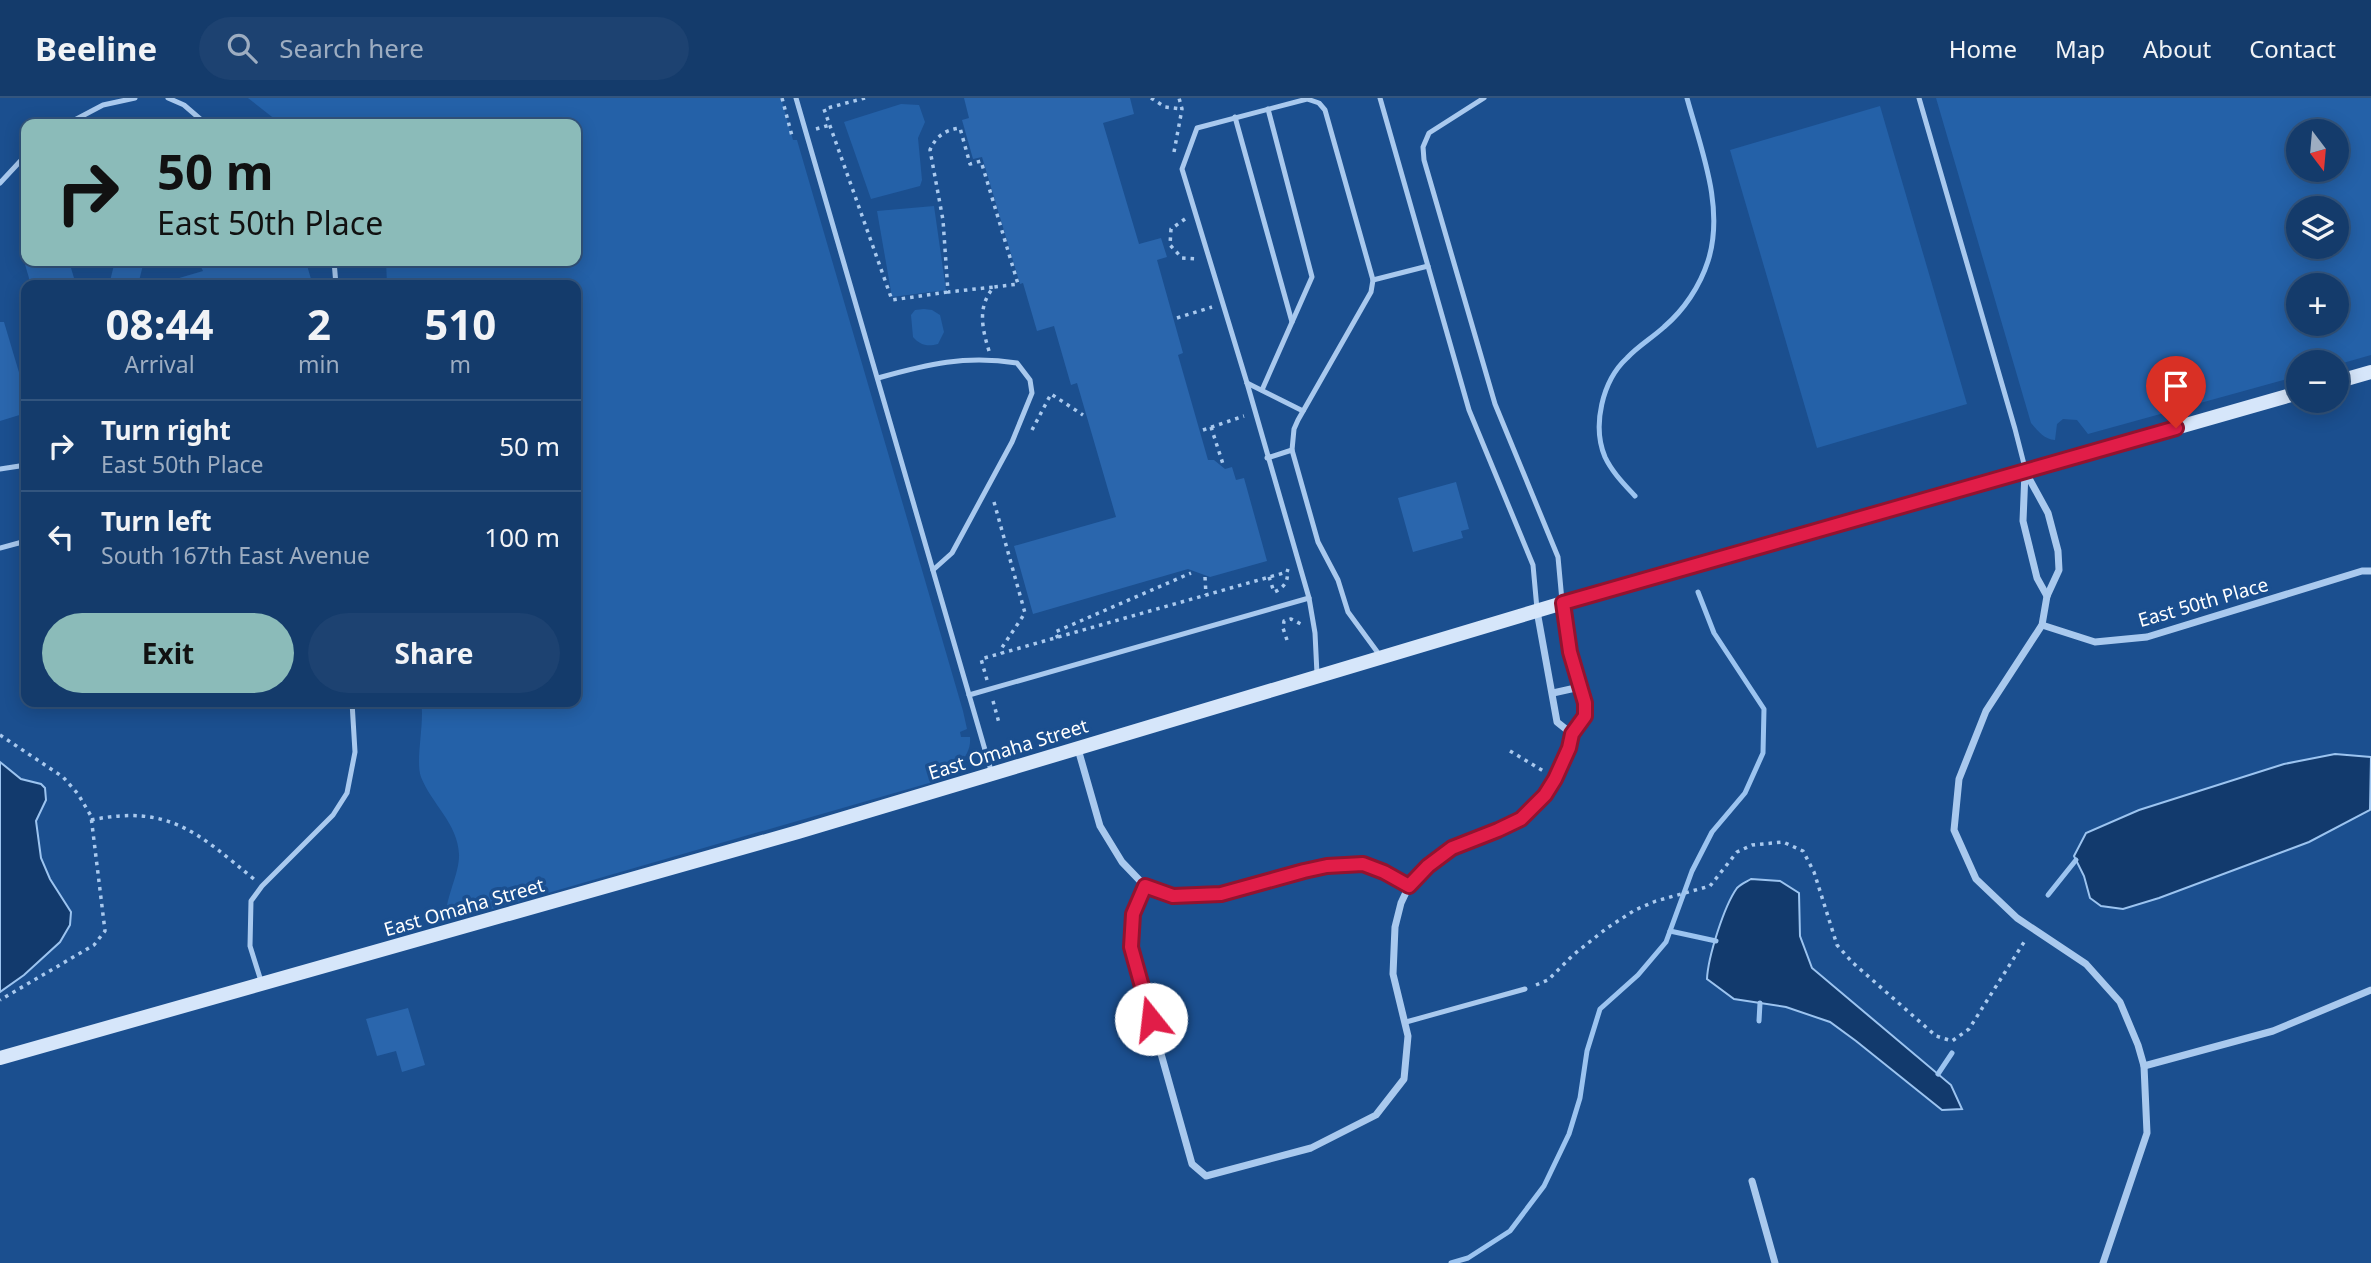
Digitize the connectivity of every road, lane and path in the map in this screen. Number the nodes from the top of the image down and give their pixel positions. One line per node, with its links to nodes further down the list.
1 (135, 98): 15 (lane)
2 (168, 98): 16 (lane)
3 (782, 98): 19 (path)
4 (805, 98): 11 (lane)
5 (865, 98): 17 (path)
6 (1151, 98): 12 (path)
7 (1179, 98): 12 (path)
8 (1380, 98): 24 (lane)
9 (1484, 98): 64 (lane)
10 (1919, 98): 50 (lane)
11 (796, 99): 34 (lane)
12 (1182, 109): 20 (path)
13 (1268, 109): 14 (lane); 26 (lane); 31 (lane)
14 (1235, 117): 31 (lane); 36 (lane)
15 (76, 119)
16 (200, 119)
17 (830, 125): 18 (path); 28 (path)
18 (816, 129)
19 (792, 136)
20 (1173, 155)
21 (21, 160): 22 (lane)
22 (0, 183)
23 (1187, 218): 25 (path)
24 (1428, 266): 26 (lane); 65 (lane)
25 (1202, 271)
26 (1373, 280): 40 (lane)
27 (993, 287): 28 (path); 28 (path); 32 (path)
28 (948, 292)
29 (1209, 295): 30 (path)
30 (1177, 318)
31 (1292, 322): 37 (lane)
32 (992, 359): 34 (lane); 54 (lane)
33 (2371, 372): 35 (main road)
34 (878, 378): 54 (lane)
35 (2349, 378)
36 (1247, 383): 37 (lane); 46 (lane)
37 (1262, 390): 40 (lane)
38 (2286, 396): 50 (main road, East Omaha Street)
39 (1240, 404): 42 (path)
40 (1303, 411): 45 (lane)
41 (1083, 415): 43 (path)
42 (1211, 427): 44 (path); 47 (path)
43 (1032, 430)
44 (1203, 430)
45 (1292, 450): 46 (lane); 71 (lane)
46 (1268, 458): 63 (lane)
47 (1223, 464)
48 (21, 466): 49 (lane)
49 (0, 468)
50 (2025, 471): 62 (street); 62 (street); 64 (main road, East Omaha Street)
51 (994, 502): 60 (path)
52 (21, 542): 53 (lane)
53 (0, 548)
54 (933, 570): 76 (lane)
55 (2371, 571): 66 (street, East 50th Place)
56 (1191, 573): 68 (path)
57 (1205, 577): 61 (path)
58 (1269, 577): 58 (path); 61 (path)
59 (1022, 579): 60 (path)
60 (1015, 580): 70 (path)
61 (1206, 595): 68 (path)
62 (2047, 596): 66 (street)
63 (1309, 598): 72 (lane); 74 (lane)
64 (1563, 603): 65 (main road, East Omaha Street); 73 (street)
65 (1537, 611): 71 (main road, East Omaha Street); 75 (street)
66 (2042, 625): 89 (street)
67 (1305, 628): 69 (path)
68 (1058, 638): 70 (path)
69 (1287, 640)
70 (1002, 653): 74 (path)
71 (1381, 657): 72 (main road, East Omaha Street)
72 (1317, 675): 81 (main road, East Omaha Street)
73 (1580, 687): 75 (street); 80 (street)
74 (990, 689): 76 (lane); 78 (path)
75 (1553, 693): 80 (street)
76 (970, 695): 83 (lane)
77 (352, 707): 86 (lane)
78 (999, 723)
79 (0, 734): 85 (path)
80 (1572, 734): 84 (street)
81 (1078, 748): 83 (main road, East Omaha Street); 87 (street)
82 (1510, 751): 84 (path)
83 (992, 775): 90 (main road, East Omaha Street)
84 (1555, 779): 88 (street)
85 (91, 820): 86 (path); 93 (path)
86 (262, 886): 90 (lane)
87 (1145, 886): 88 (street); 94 (street)
88 (1409, 886): 94 (street)
89 (2033, 928): 91 (path); 96 (street)
90 (262, 984): 95 (main road, East Omaha Street)
91 (1525, 989): 94 (lane)
92 (2371, 990): 96 (street)
93 (0, 1000)
94 (1406, 1022)
95 (0, 1058)
96 (2144, 1066): 99 (street)
97 (1752, 1181): 98 (street)
98 (1774, 1263)
99 (2103, 1263)

